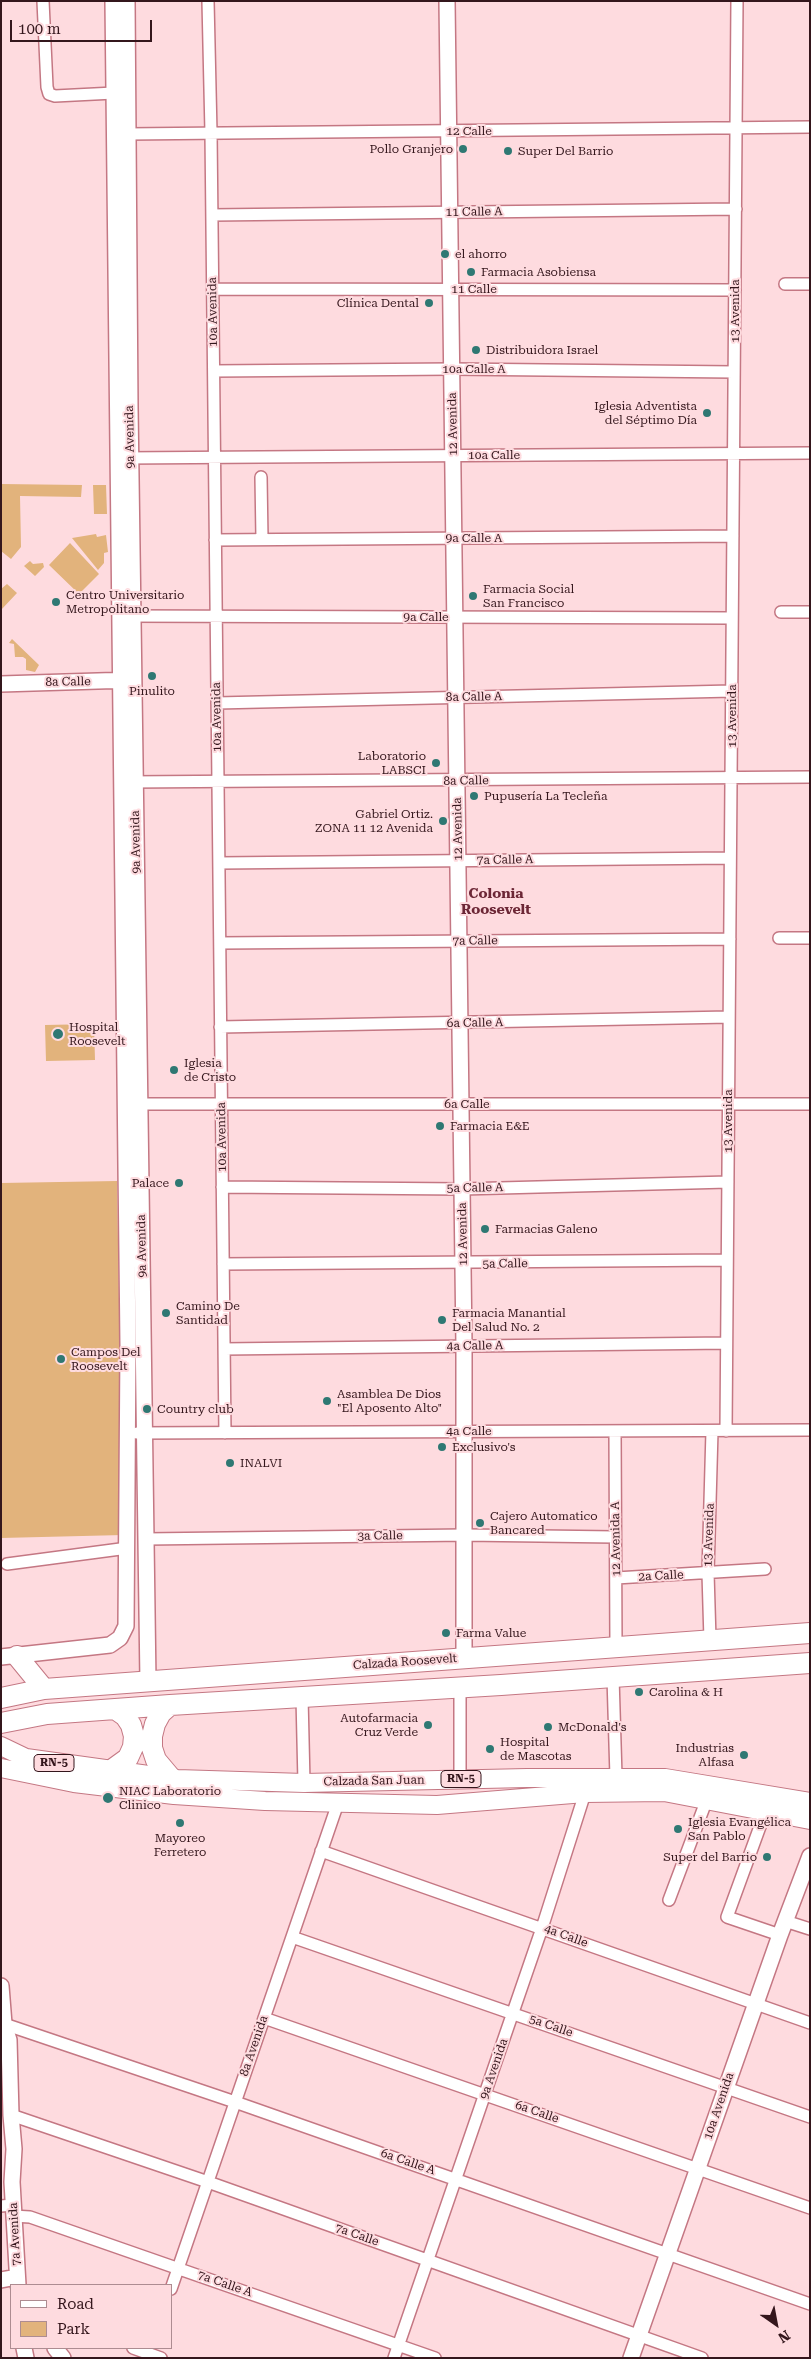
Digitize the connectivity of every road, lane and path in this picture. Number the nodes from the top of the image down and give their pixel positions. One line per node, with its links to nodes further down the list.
1 (43, 1): 7 (street)
2 (113, 1): 7 (main road, 9a Avenida)
3 (127, 1): 12 (main road, 9a Avenida)
4 (208, 1): 11 (street, 10a Avenida)
5 (447, 1): 10 (main road, 12 Avenida)
6 (737, 1): 8 (street, 13 Avenida)
7 (114, 93): 24 (main road, 9a Avenida)
8 (736, 128): 9 (street, 12 Calle); 10 (street, 12 Calle); 13 (street, 13 Avenida)
9 (810, 128)
10 (449, 131): 11 (street, 12 Calle); 14 (main road, 12 Avenida)
11 (211, 133): 12 (street, 12 Calle); 15 (street, 10a Avenida)
12 (128, 134): 24 (main road, 9a Avenida)
13 (736, 209): 14 (street, 11 Calle A); 20 (street, 13 Avenida)
14 (450, 212): 15 (street, 11 Calle A); 19 (main road, 12 Avenida)
15 (212, 215): 18 (street, 10a Avenida)
16 (785, 284): 17 (street)
17 (810, 284)
18 (213, 288): 19 (street, 11 Calle); 22 (street, 10a Avenida)
19 (451, 288): 20 (street, 11 Calle); 21 (main road, 12 Avenida)
20 (735, 290): 23 (street, 13 Avenida)
21 (452, 369): 22 (street, 10a Calle A); 23 (street, 10a Calle A); 27 (main road, 12 Avenida)
22 (214, 371): 28 (street, 10a Avenida)
23 (734, 372): 25 (street, 13 Avenida)
24 (123, 407): 29 (main road, 9a Avenida)
25 (734, 453): 26 (street, 10a Calle); 27 (street, 10a Calle); 31 (street, 13 Avenida)
26 (810, 453)
27 (453, 455): 28 (street, 10a Calle); 32 (main road, 12 Avenida)
28 (214, 457): 29 (street, 10a Calle); 34 (street, 10a Avenida)
29 (124, 458): 37 (main road, 9a Avenida)
30 (261, 476): 33 (street)
31 (733, 536): 32 (street, 9a Calle A); 40 (street, 13 Avenida)
32 (454, 538): 33 (street, 9a Calle A); 39 (main road, 12 Avenida)
33 (262, 539): 34 (street, 9a Calle A)
34 (216, 540): 38 (street, 10a Avenida)
35 (781, 612): 36 (street)
36 (810, 612)
37 (126, 616): 38 (street, 9a Calle); 41 (main road, 9a Avenida)
38 (216, 616): 39 (street, 9a Calle); 45 (street, 10a Avenida)
39 (455, 617): 40 (street, 9a Calle); 44 (main road, 12 Avenida)
40 (732, 618): 43 (street, 13 Avenida)
41 (127, 680): 42 (main road, 8a Calle); 49 (main road, 9a Avenida)
42 (1, 684)
43 (732, 691): 44 (street, 8a Calle A); 46 (street, 13 Avenida)
44 (456, 698): 45 (street, 8a Calle A); 48 (main road, 12 Avenida)
45 (217, 703): 50 (street, 10a Avenida)
46 (731, 777): 47 (street, 8a Calle); 48 (street, 8a Calle); 51 (street, 13 Avenida)
47 (810, 777)
48 (457, 781): 50 (street, 8a Calle); 52 (main road, 12 Avenida)
49 (128, 782): 50 (street, 8a Calle); 62 (main road, 9a Avenida)
50 (218, 782): 53 (street, 10a Avenida)
51 (730, 858): 52 (street, 7a Calle A); 56 (street, 13 Avenida)
52 (458, 861): 53 (street, 7a Calle A); 57 (main road, 12 Avenida)
53 (219, 864): 58 (street, 10a Avenida)
54 (779, 938): 55 (street)
55 (810, 938)
56 (730, 939): 57 (street, 7a Calle); 59 (street, 13 Avenida)
57 (459, 941): 58 (street, 7a Calle); 60 (main road, 12 Avenida)
58 (220, 943): 61 (street, 10a Avenida)
59 (729, 1017): 60 (street, 6a Calle A); 64 (street, 13 Avenida)
60 (460, 1023): 61 (street, 6a Calle A); 63 (main road, 12 Avenida)
61 (220, 1027): 66 (street, 10a Avenida)
62 (132, 1104): 66 (street, 6a Calle); 81 (main road, 9a Avenida); 82 (main road, 9a Avenida)
63 (461, 1104): 64 (street, 6a Calle); 66 (street, 6a Calle); 69 (main road, 12 Avenida)
64 (728, 1104): 65 (street, 6a Calle); 67 (street, 13 Avenida)
65 (810, 1104)
66 (221, 1105): 68 (street, 10a Avenida)
67 (728, 1182): 69 (street, 5a Calle A); 70 (street, 13 Avenida)
68 (222, 1187): 69 (street, 5a Calle A); 71 (street, 10a Avenida)
69 (462, 1189): 72 (main road, 12 Avenida)
70 (727, 1260): 72 (street, 5a Calle); 73 (street, 13 Avenida)
71 (223, 1264): 72 (street, 5a Calle); 75 (street, 10a Avenida)
72 (463, 1264): 74 (main road, 12 Avenida)
73 (726, 1343): 74 (street, 4a Calle A); 76 (street, 13 Avenida)
74 (464, 1346): 75 (street, 4a Calle A); 78 (main road, 12 Avenida)
75 (224, 1349): 83 (street, 10a Avenida)
76 (726, 1430): 77 (street, 4a Calle); 79 (street, 4a Calle)
77 (810, 1430)
78 (464, 1431): 80 (street, 4a Calle); 83 (street, 4a Calle); 84 (main road, 12 Avenida)
79 (712, 1431): 80 (street, 4a Calle); 90 (street, 13 Avenida)
80 (615, 1432): 85 (street, 12 Avenida A)
81 (128, 1433): 82 (street, 4a Calle); 87 (main road, 9a Avenida)
82 (144, 1433): 83 (street, 4a Calle); 86 (main road, 9a Avenida)
83 (225, 1433)
84 (465, 1535): 85 (street, 3a Calle); 86 (street, 3a Calle); 96 (main road, 12 Avenida)
85 (615, 1537): 91 (street, 12 Avenida A)
86 (146, 1539): 99 (main road, 9a Avenida)
87 (128, 1548): 88 (street); 95 (main road, 9a Avenida)
88 (7, 1564)
89 (765, 1569): 90 (street, 2a Calle)
90 (708, 1574): 91 (street, 2a Calle); 93 (street, 13 Avenida)
91 (616, 1578): 94 (street, 12 Avenida A)
92 (810, 1633): 93 (highway, Calzada Roosevelt)
93 (710, 1640): 94 (highway, Calzada Roosevelt)
94 (616, 1647): 96 (highway, Calzada Roosevelt)
95 (9, 1656): 101 (highway)
96 (464, 1657): 99 (highway, Calzada Roosevelt)
97 (810, 1663): 98 (highway)
98 (613, 1677): 100 (highway); 111 (street)
99 (148, 1682): 101 (highway, Calzada Roosevelt)
100 (460, 1687): 102 (highway); 113 (street)
101 (44, 1689): 103 (highway, Calzada Roosevelt)
102 (302, 1697): 104 (highway); 115 (street)
103 (1, 1698)
104 (170, 1705): 105 (highway); 112 (highway)
105 (115, 1709): 106 (highway); 109 (highway)
106 (1, 1723)
107 (1, 1746): 109 (main road, Calzada San Juan / RN-5)
108 (1, 1768): 114 (main road, Calzada San Juan / RN-5)
109 (110, 1771): 112 (main road, Calzada San Juan / RN-5)
110 (1, 1774): 114 (main road)
111 (616, 1777): 116 (main road, Calzada San Juan / RN-5); 118 (main road, Calzada San Juan / RN-5)
112 (172, 1779): 115 (main road, Calzada San Juan / RN-5)
113 (460, 1779): 115 (main road, Calzada San Juan / RN-5); 116 (main road, Calzada San Juan / RN-5)
114 (74, 1783): 119 (main road, Calzada San Juan / RN-5)
115 (304, 1783)
116 (584, 1785): 117 (main road, Calzada San Juan / RN-5); 119 (main road, Calzada San Juan / RN-5); 126 (street, 9a Avenida)
117 (707, 1799): 120 (main road, Calzada San Juan / RN-5); 124 (street)
118 (810, 1802)
119 (338, 1803): 122 (street, 8a Avenida)
120 (766, 1810): 121 (main road, Calzada San Juan / RN-5); 128 (street)
121 (810, 1820)
122 (321, 1851): 126 (street, 4a Calle); 129 (street, 8a Avenida)
123 (810, 1856): 125 (main road, 10a Avenida)
124 (669, 1900)
125 (785, 1921): 127 (street); 128 (main road, 10a Avenida)
126 (542, 1928): 131 (street, 4a Calle); 132 (street, 9a Avenida)
127 (810, 1929)
128 (780, 1935): 131 (main road, 10a Avenida)
129 (292, 1937): 132 (street, 5a Calle); 133 (street, 8a Avenida)
130 (1, 1986): 135 (main road, 7a Avenida)
131 (756, 2004): 134 (street, 4a Calle); 136 (main road, 10a Avenida)
132 (513, 2013): 136 (street, 5a Calle); 138 (street, 9a Avenida)
133 (264, 2018): 138 (street, 6a Calle); 139 (street, 8a Avenida)
134 (810, 2023)
135 (3, 2028): 139 (street, 6a Calle A); 140 (main road, 7a Avenida)
136 (726, 2088): 141 (street, 5a Calle); 144 (main road, 10a Avenida)
137 (1, 2093): 142 (main road, 7a Avenida)
138 (485, 2094): 144 (street, 6a Calle); 145 (street, 9a Avenida)
139 (235, 2102): 145 (street, 6a Calle A); 147 (street, 8a Avenida)
140 (11, 2115): 143 (main road, 7a Avenida); 147 (street, 7a Calle)
141 (810, 2117)
142 (3, 2151): 143 (main road); 146 (main road, 7a Avenida)
143 (13, 2164): 146 (main road, 7a Avenida)
144 (698, 2169): 148 (street, 6a Calle); 150 (main road, 10a Avenida)
145 (456, 2179): 150 (street, 6a Calle A); 151 (street, 9a Avenida)
146 (12, 2182): 149 (main road, 7a Avenida)
147 (208, 2182): 151 (street, 7a Calle); 152 (street, 8a Avenida)
148 (810, 2208)
149 (9, 2209): 152 (street, 7a Calle A); 154 (main road, 7a Avenida)
150 (668, 2254): 156 (street, 6a Calle A); 157 (main road, 10a Avenida)
151 (428, 2260): 157 (street, 7a Calle); 158 (street, 9a Avenida)
152 (178, 2268): 155 (street, 8a Avenida); 158 (street, 7a Calle A)
153 (1, 2280): 154 (main road)
154 (18, 2283)
155 (172, 2286)
156 (810, 2304)
157 (639, 2336): 164 (main road, 10a Avenida); 165 (street, 7a Calle)
158 (398, 2345): 162 (street, 9a Avenida); 163 (street, 7a Calle A)
159 (136, 2349): 160 (street)
160 (149, 2353): 161 (street)
161 (161, 2358)
162 (394, 2358)
163 (435, 2358)
164 (631, 2358)
165 (702, 2358)

